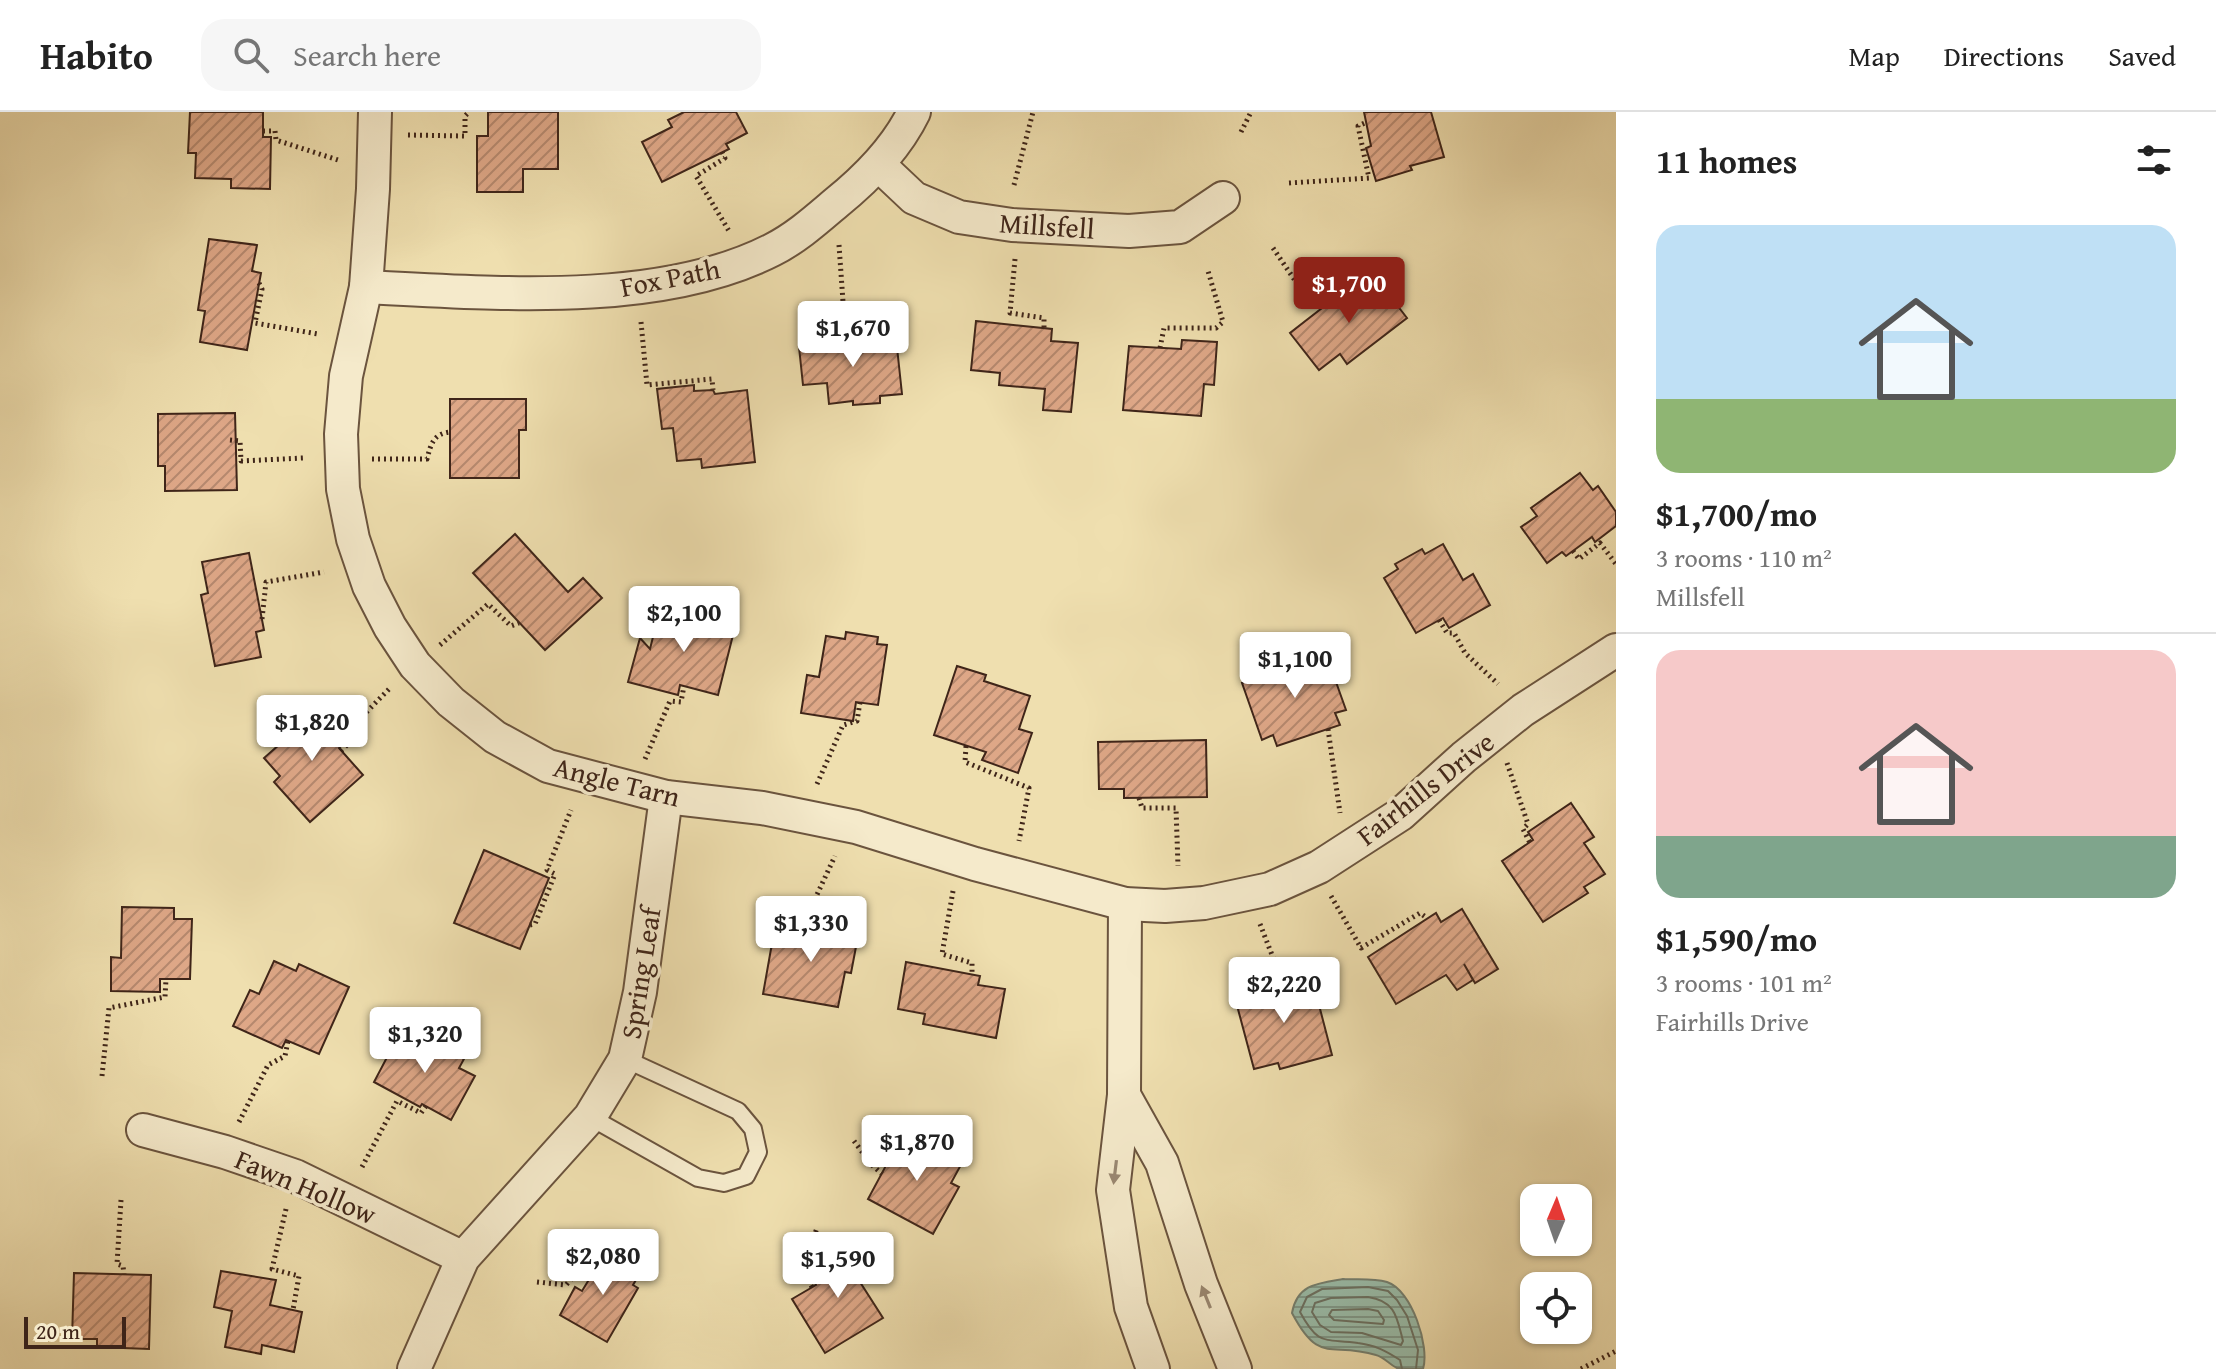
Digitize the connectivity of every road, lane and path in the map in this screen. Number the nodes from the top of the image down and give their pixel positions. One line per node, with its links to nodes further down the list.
1 (375, 112): 22 (street, Angle Tarn)
2 (469, 112): 9 (path)
3 (914, 112): 12 (street, Fox Path)
4 (1033, 112): 14 (path)
5 (1251, 112): 8 (path)
6 (1367, 122): 13 (path)
7 (263, 131): 11 (path)
8 (1241, 132)
9 (408, 135)
10 (722, 152): 16 (path)
11 (338, 160)
12 (879, 165): 15 (street, Millsfell); 22 (street, Fox Path)
13 (1289, 183)
14 (1014, 185)
15 (1223, 198)
16 (729, 231)
17 (839, 244): 27 (path)
18 (1273, 248): 23 (path)
19 (1015, 254): 25 (path)
20 (1208, 271): 28 (path)
21 (259, 283): 26 (path)
22 (366, 287): 52 (street, Angle Tarn)
23 (1344, 291)
24 (641, 322): 29 (path)
25 (1044, 328)
26 (318, 334)
27 (871, 340)
28 (1160, 348)
29 (713, 390)
30 (450, 432): 33 (path)
31 (230, 440): 32 (path)
32 (303, 458)
33 (371, 459)
34 (1573, 551): 35 (path)
35 (1616, 564)
36 (324, 572): 37 (path)
37 (262, 619)
38 (1439, 620): 42 (path)
39 (519, 623): 40 (path)
40 (439, 646)
41 (1616, 650): 62 (street, Fairhills Drive)
42 (1498, 684)
43 (684, 686): 49 (path)
44 (389, 689): 48 (path)
45 (860, 702): 51 (path)
46 (1328, 729): 55 (path)
47 (966, 746): 56 (path)
48 (341, 751)
49 (644, 760)
50 (1507, 762): 57 (path)
51 (817, 784)
52 (666, 797): 62 (street, Angle Tarn); 71 (street, Spring Leaf)
53 (1139, 798): 59 (path)
54 (571, 810): 65 (path)
55 (1340, 813)
56 (1019, 842)
57 (1530, 843)
58 (835, 856): 66 (path)
59 (1178, 866)
60 (953, 890): 67 (path)
61 (1330, 895): 63 (path)
62 (1125, 904): 73 (street)
63 (1427, 918)
64 (1259, 920): 69 (path)
65 (530, 925)
66 (796, 935)
67 (972, 974)
68 (166, 979): 72 (path)
69 (1288, 985)
70 (288, 1041): 76 (path)
71 (625, 1059): 75 (street, Spring Leaf); 75 (lane)
72 (102, 1076)
73 (1124, 1095): 92 (street, one-way to 92); 93 (street, one-way to 73)
74 (426, 1106): 79 (path)
75 (590, 1117): 84 (street, Spring Leaf)
76 (239, 1122)
77 (143, 1130): 84 (street, Fawn Hollow)
78 (854, 1141): 80 (path)
79 (362, 1167)
80 (882, 1174)
81 (121, 1200): 86 (path)
82 (286, 1208): 89 (path)
83 (817, 1228): 88 (path)
84 (463, 1258): 91 (street, Spring Leaf)
85 (594, 1271): 87 (path)
86 (124, 1274)
87 (537, 1282)
88 (812, 1287)
89 (293, 1310)
90 (1616, 1351): 94 (path)
91 (414, 1369)
92 (1153, 1369)
93 (1235, 1369)
94 (1581, 1369)

